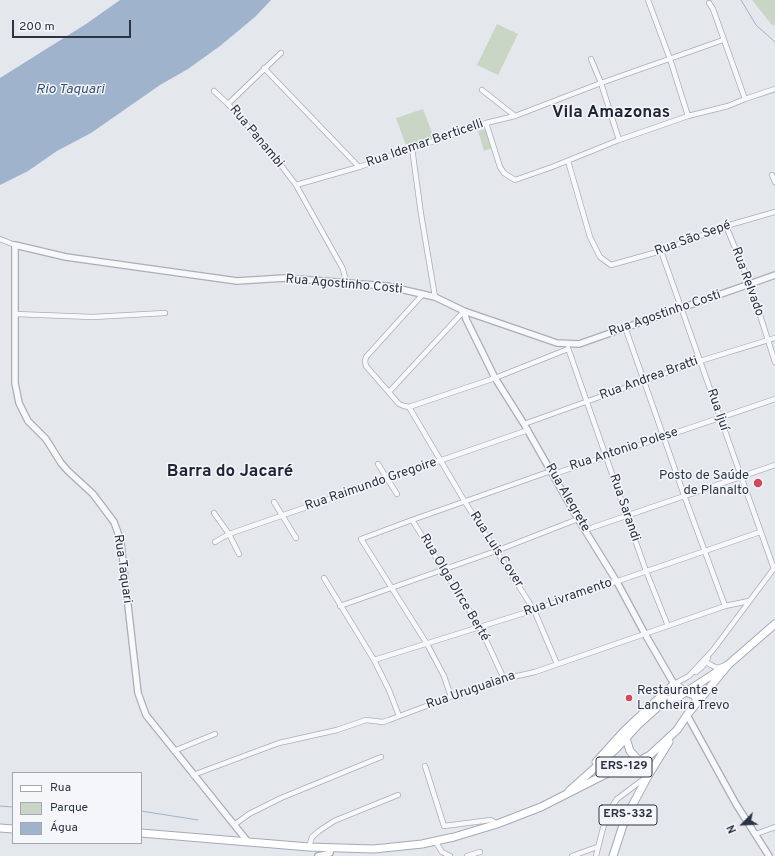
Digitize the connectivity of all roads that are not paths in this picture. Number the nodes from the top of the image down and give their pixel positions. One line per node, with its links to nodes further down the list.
1 (648, 0): 6 (street)
2 (710, 3): 3 (street)
3 (723, 40): 6 (street, Rua Idemar Berticelli); 12 (street)
4 (281, 53): 7 (street)
5 (591, 59): 8 (street)
6 (670, 59): 8 (street, Rua Idemar Berticelli); 15 (street)
7 (264, 68): 13 (street); 20 (street)
8 (601, 83): 14 (street, Rua Idemar Berticelli); 17 (street)
9 (775, 89): 12 (street)
10 (482, 90): 14 (street)
11 (214, 91): 13 (street, Rua Panambi)
12 (744, 99): 15 (street)
13 (228, 104): 23 (street, Rua Panambi)
14 (515, 116): 16 (street, Rua Idemar Berticelli)
15 (688, 116): 17 (street)
16 (486, 123): 18 (street, Rua Idemar Berticelli); 19 (street)
17 (619, 140): 19 (street)
18 (412, 148): 20 (street, Rua Idemar Berticelli); 33 (street)
19 (568, 162): 28 (street, Rua São Sepé)
20 (359, 167): 23 (street, Rua Idemar Berticelli)
21 (772, 175): 22 (street)
22 (775, 182)
23 (296, 185): 30 (street, Rua Panambi)
24 (775, 212): 25 (street, Rua São Sepé)
25 (726, 226): 28 (street, Rua São Sepé); 31 (street, Rua Relvado)
26 (0, 239): 27 (street)
27 (15, 245): 30 (street, Rua Agostinho Costi); 37 (street, Rua Taquari)
28 (661, 251): 34 (street, Rua Ijuí)
29 (775, 275): 31 (street, Rua Agostinho Costi)
30 (346, 282): 32 (street, Rua Agostinho Costi)
31 (750, 284): 34 (street, Rua Agostinho Costi); 40 (street, Rua Relvado)
32 (423, 294): 33 (street, Rua Agostinho Costi); 46 (street)
33 (436, 298): 35 (street, Rua Agostinho Costi)
34 (680, 308): 38 (street, Rua Agostinho Costi); 42 (street, Rua Ijuí)
35 (464, 310): 41 (street, Rua Agostinho Costi); 44 (street, Rua Alegrete); 46 (street)
36 (165, 313): 37 (street)
37 (15, 314): 108 (street, Rua Taquari)
38 (625, 327): 41 (street, Rua Agostinho Costi); 45 (street)
39 (775, 338): 40 (street, Rua Andrea Bratti)
40 (768, 341): 42 (street, Rua Andrea Bratti); 43 (street, Rua Relvado)
41 (568, 347): 44 (street); 48 (street, Rua Sarandi)
42 (700, 361): 45 (street, Rua Andrea Bratti); 50 (street, Rua Ijuí)
43 (775, 362)
44 (495, 378): 49 (street); 51 (street, Rua Alegrete)
45 (643, 381): 48 (street, Rua Andrea Bratti); 53 (street)
46 (389, 392): 49 (street)
47 (775, 399): 50 (street, Rua Antonio Polese)
48 (587, 402): 51 (street, Rua Andrea Bratti); 54 (street, Rua Sarandi)
49 (409, 407): 55 (street, Rua Luis Cover)
50 (720, 418): 53 (street, Rua Antonio Polese); 59 (street, Rua Ijuí)
51 (524, 424): 52 (street, Rua Alegrete)
52 (528, 430): 55 (street, Rua Raimundo Gregoire); 58 (street, Rua Alegrete)
53 (663, 438): 54 (street, Rua Antonio Polese); 62 (street)
54 (606, 456): 58 (street, Rua Antonio Polese); 66 (street, Rua Sarandi)
55 (441, 460): 60 (street, Rua Raimundo Gregoire); 64 (street, Rua Luis Cover)
56 (378, 464): 60 (street)
57 (775, 465): 59 (street)
58 (551, 471): 64 (street, Rua Antonio Polese); 68 (street, Rua Alegrete)
59 (741, 477): 62 (street); 71 (street, Rua Ijuí)
60 (387, 478): 61 (street); 67 (street, Rua Raimundo Gregoire)
61 (397, 494)
62 (684, 495): 66 (street); 76 (street)
63 (274, 502): 67 (street)
64 (465, 502): 69 (street, Rua Antonio Polese); 75 (street, Rua Luis Cover)
65 (214, 513): 72 (street)
66 (626, 515): 70 (street); 80 (street, Rua Sarandi)
67 (282, 516): 72 (street, Rua Raimundo Gregoire); 73 (street)
68 (578, 519): 70 (street, Rua Alegrete); 75 (street)
69 (412, 520): 79 (street, Rua Olga DIrce Berté); 83 (street, Rua Antonio Polese)
70 (585, 530): 82 (street, Rua Alegrete)
71 (760, 532): 76 (street, Rua Livramento); 78 (street, Rua Ijuí)
72 (229, 534): 74 (street, Rua Raimundo Gregoire); 77 (street)
73 (296, 538)
74 (215, 542)
75 (496, 551): 79 (street); 87 (street, Rua Luis Cover)
76 (704, 552): 80 (street, Rua Livramento); 86 (street)
77 (239, 554)
78 (774, 568): 84 (street)
79 (444, 570): 83 (street); 90 (street, Rua Olga DIrce Berté)
80 (646, 571): 82 (street, Rua Livramento); 89 (street, Rua Sarandi)
81 (324, 578): 85 (street)
82 (617, 582): 87 (street, Rua Livramento); 91 (street, Rua Alegrete)
83 (392, 587): 85 (street); 92 (street)
84 (749, 601): 86 (street, Rua Uruguaiana); 93 (street)
85 (340, 606): 94 (street)
86 (725, 606): 89 (street, Rua Uruguaiana)
87 (534, 610): 90 (street, Rua Livramento); 96 (street, Rua Luis Cover)
88 (775, 624): 97 (main road, ERS-129)
89 (668, 626): 91 (street, Rua Uruguaiana)
90 (480, 627): 92 (street, Rua Livramento); 99 (street, Rua Olga DIrce Berté)
91 (645, 634): 96 (street, Rua Uruguaiana); 100 (street, Rua Alegrete)
92 (427, 644): 94 (street, Rua Livramento); 102 (street)
93 (713, 650): 95 (street); 98 (street)
94 (374, 660): 104 (street)
95 (706, 662): 97 (street); 98 (street)
96 (557, 664): 99 (street, Rua Uruguaiana)
97 (730, 664): 101 (main road, ERS-129); 103 (main road, ERS-129)
98 (689, 676): 100 (street)
99 (504, 679): 102 (street, Rua Uruguaiana)
100 (674, 684): 101 (main road); 107 (main road)
101 (686, 692): 103 (main road); 107 (main road, ERS-129)
102 (451, 697): 104 (street, Rua Uruguaiana)
103 (686, 715): 105 (main road, ERS-129); 124 (street)
104 (399, 716): 112 (street, Rua Uruguaiana)
105 (677, 730): 110 (main road, ERS-129); 113 (main road, ERS-332)
106 (215, 734): 108 (street)
107 (625, 734): 110 (main road); 116 (main road, ERS-129)
108 (174, 751): 112 (street, Rua Taquari)
109 (381, 756): 119 (street)
110 (639, 761): 113 (main road); 116 (main road, ERS-129)
111 (425, 766): 118 (street)
112 (193, 774): 119 (street, Rua Taquari)
113 (648, 776): 114 (street); 117 (main road, ERS-332)
114 (626, 793): 117 (street); 129 (street)
115 (398, 795): 127 (street)
116 (565, 795): 118 (main road, ERS-129)
117 (637, 797): 136 (main road, ERS-332)
118 (497, 824): 125 (main road, ERS-129)
119 (234, 825): 126 (street, Rua Taquari)
120 (775, 827): 124 (street)
121 (0, 828): 122 (main road)
122 (12, 829)
123 (142, 833): 126 (main road, ERS-129)
124 (756, 834): 137 (street)
125 (435, 841): 128 (main road, ERS-129); 132 (street)
126 (248, 842): 127 (main road, ERS-129)
127 (309, 847): 128 (main road, ERS-129)
128 (331, 848): 131 (street)
129 (597, 848): 134 (street); 135 (street)
130 (480, 852): 133 (street)
131 (318, 856)
132 (450, 856)
133 (467, 856)
134 (572, 856)
135 (596, 856)
136 (613, 856)
137 (769, 856)

